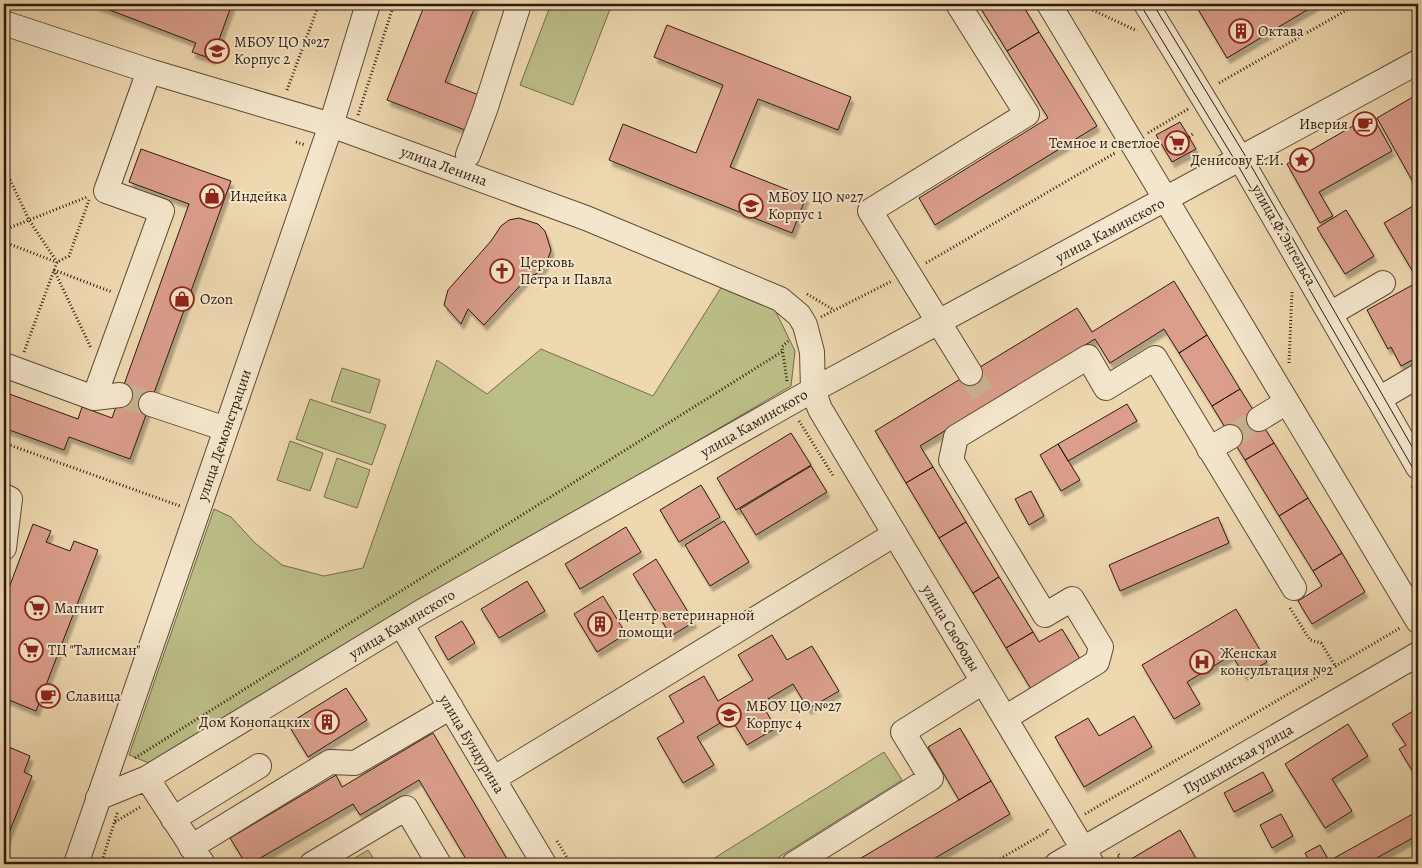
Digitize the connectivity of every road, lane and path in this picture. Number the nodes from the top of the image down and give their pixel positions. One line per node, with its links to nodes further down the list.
1 (319, 4): 14 (path)
2 (368, 4): 16 (street, улица Демонстрации)
3 (519, 4): 20 (street)
4 (958, 4): 29 (street)
5 (1049, 4): 19 (street)
6 (1080, 4): 10 (path)
7 (1146, 4): 21 (street, улица Ф.Энгельса)
8 (1352, 7): 13 (path)
9 (4, 23): 12 (street, улица Ленина)
10 (1145, 34)
11 (1418, 62): 21 (street, улица Каминского)
12 (149, 71): 16 (street, улица Ленина); 32 (street)
13 (1216, 85)
14 (284, 98)
15 (1188, 109): 19 (path)
16 (331, 125): 35 (street, улица Ленина); 49 (street, улица Демонстрации)
17 (1193, 134): 18 (path)
18 (1189, 137)
19 (1132, 143): 23 (street); 29 (path)
20 (468, 155)
21 (1241, 160): 23 (street, улица Каминского); 33 (street, улица Ф.Энгельса)
22 (4, 167): 24 (path)
23 (1166, 200): 34 (street, улица Каминского); 45 (street)
24 (29, 220): 25 (path); 27 (path); 27 (path)
25 (4, 230)
26 (4, 242): 27 (path)
27 (56, 262): 28 (path)
28 (54, 270): 32 (path); 37 (path); 39 (path)
29 (908, 273): 34 (street); 35 (path)
30 (1384, 283): 33 (street)
31 (1292, 292): 36 (path)
32 (130, 299): 39 (street)
33 (1330, 314): 44 (street, улица Ф.Энгельса)
34 (938, 321): 38 (street); 41 (street, улица Каминского)
35 (805, 325): 41 (street, улица Ленина); 67 (path)
36 (1289, 365)
37 (11, 367): 43 (street)
38 (970, 373)
39 (103, 374): 43 (street)
40 (1418, 376): 44 (street)
41 (813, 390): 57 (street, улица Свободы); 61 (street, улица Каминского)
42 (120, 395): 43 (street)
43 (94, 398)
44 (1379, 399): 53 (street, улица Ф.Энгельса)
45 (1287, 402): 47 (street); 60 (street)
46 (151, 404): 49 (street)
47 (1259, 419)
48 (791, 426): 54 (path)
49 (226, 429): 71 (street, улица Демонстрации)
50 (1230, 436): 52 (street)
51 (4, 443): 56 (path)
52 (1210, 449): 59 (street); 66 (street)
53 (1418, 468)
54 (836, 479)
55 (4, 496): 58 (street)
56 (177, 506)
57 (895, 534): 64 (street, улица Свободы); 69 (street)
58 (5, 537)
59 (1294, 588): 63 (path)
60 (1418, 620): 63 (path)
61 (401, 624): 65 (street, улица Бундурина); 70 (street, улица Каминского)
62 (1418, 654): 77 (street, Пушкинская улица)
63 (1336, 667): 75 (path)
64 (983, 682): 66 (street, улица Свободы); 82 (street)
65 (451, 707): 69 (street, улица Бундурина); 76 (street)
66 (1005, 718): 75 (street, улица Свободы)
67 (135, 758)
68 (259, 766): 72 (street)
69 (493, 779): 81 (street, улица Бундурина)
70 (152, 787): 71 (street, улица Каминского); 72 (street); 73 (path)
71 (98, 798): 78 (street, улица Демонстрации)
72 (172, 819): 76 (street)
73 (115, 822)
74 (1043, 823): 75 (path)
75 (1058, 828): 77 (street, улица Свободы); 83 (path)
76 (197, 856)
77 (1088, 856): 84 (street, Пушкинская улица)
78 (76, 864)
79 (312, 864): 80 (street)
80 (439, 864)
81 (544, 864)
82 (794, 864)
83 (991, 864)
84 (1057, 864)

